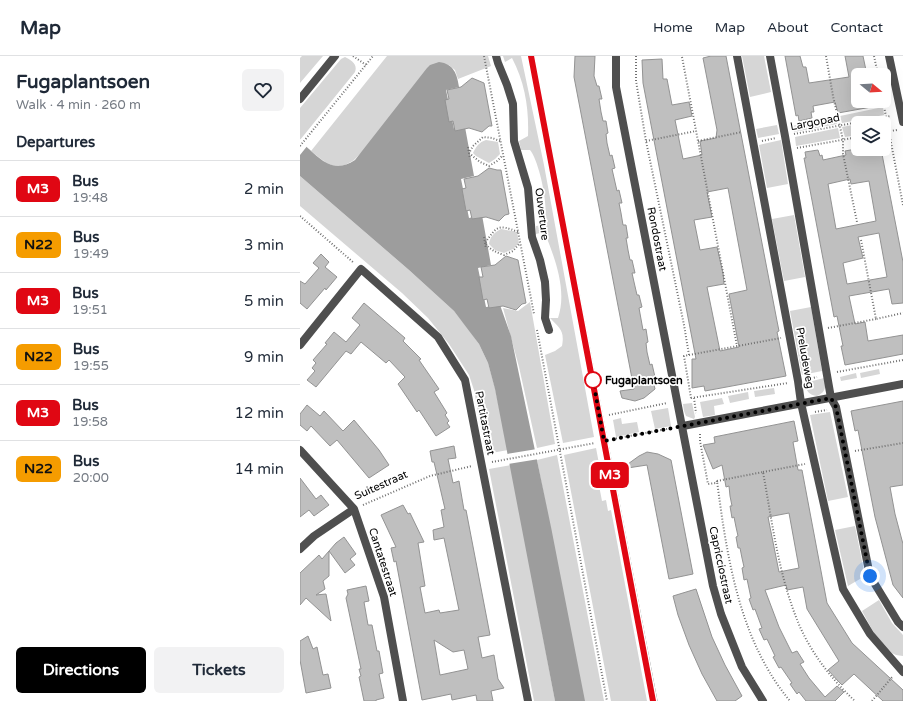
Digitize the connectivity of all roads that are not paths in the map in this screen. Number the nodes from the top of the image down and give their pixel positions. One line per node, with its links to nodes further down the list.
1 (335, 56): 8 (street)
2 (496, 56): 10 (street, Ouverture)
3 (531, 56): 23 (lane)
4 (616, 56): 15 (street, Rondostraat)
5 (737, 56): 14 (street, Preludeweg)
6 (770, 56): 13 (street, Preludeweg)
7 (889, 56): 9 (street)
8 (300, 99)
9 (902, 118)
10 (549, 330)
11 (300, 345): 22 (street, Partitastraat)
12 (903, 384): 13 (street)
13 (831, 398): 14 (street); 19 (street, Preludeweg)
14 (801, 403): 15 (street); 20 (street, Preludeweg)
15 (683, 426): 24 (street, Capricciostraat)
16 (300, 450): 17 (street, Cantatestraat)
17 (354, 509): 18 (street, Suitestraat); 21 (street, Cantatestraat)
18 (300, 549)
19 (903, 627)
20 (900, 670)
21 (403, 701)
22 (528, 701)
23 (654, 701)
24 (763, 701)

